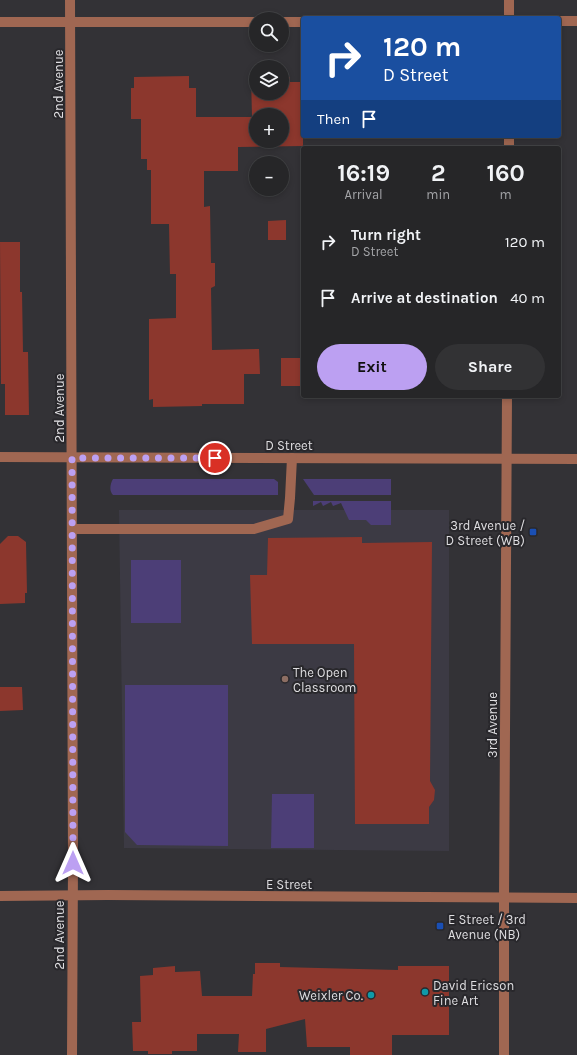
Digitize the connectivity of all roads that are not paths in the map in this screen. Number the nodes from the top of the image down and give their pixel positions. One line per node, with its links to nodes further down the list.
1 (70, 0): 6 (street, 2nd Avenue)
2 (510, 0): 3 (street)
3 (510, 16)
4 (577, 21): 10 (street)
5 (0, 22): 6 (street)
6 (70, 22): 7 (street); 13 (street, 2nd Avenue)
7 (249, 22)
8 (289, 22): 9 (street)
9 (301, 22)
10 (561, 22)
11 (507, 398): 15 (street, 3rd Avenue)
12 (0, 458): 13 (street, D Street)
13 (72, 458): 14 (street, D Street); 17 (street, 2nd Avenue)
14 (292, 458): 15 (street, D Street); 17 (street)
15 (506, 458): 16 (street, D Street); 20 (street, 3rd Avenue)
16 (577, 459)
17 (72, 529): 18 (street, 2nd Avenue)
18 (72, 895): 19 (street, E Street); 20 (street, E Street); 22 (street, 2nd Avenue)
19 (0, 896)
20 (504, 898): 21 (street, E Street); 23 (street, 3rd Avenue)
21 (577, 898)
22 (72, 1055)
23 (504, 1055)

